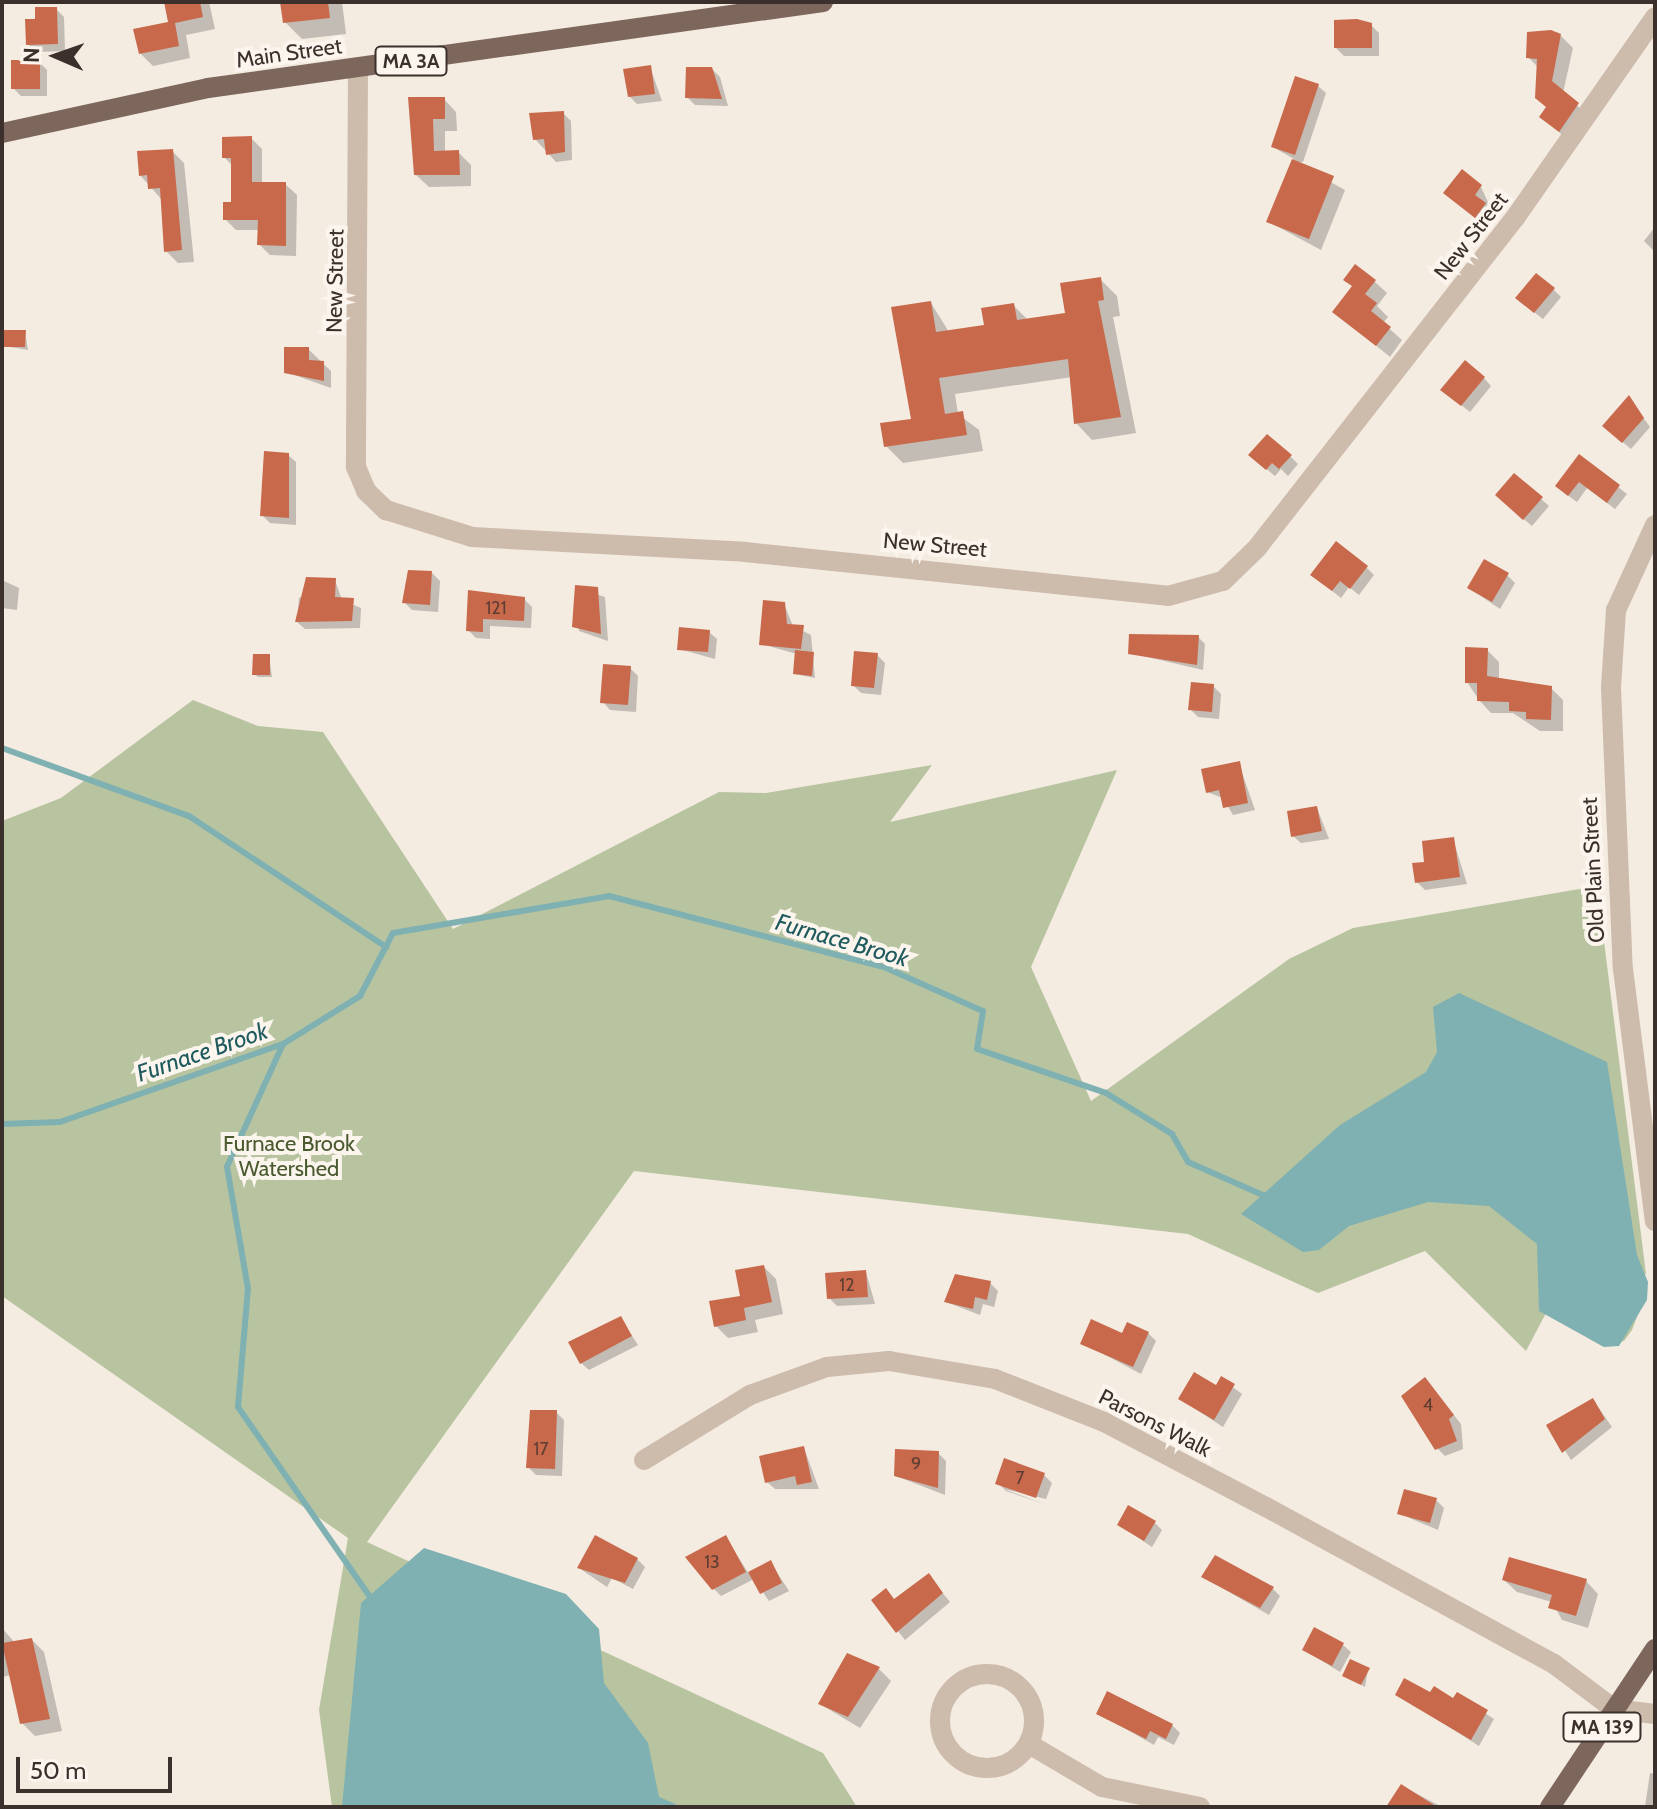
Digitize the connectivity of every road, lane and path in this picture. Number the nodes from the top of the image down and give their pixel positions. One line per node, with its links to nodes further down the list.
1 (823, 2): 3 (main road, Main Street / MA 3A)
2 (1655, 17): 3 (street, New Street)
3 (358, 68): 4 (main road, Main Street / MA 3A)
4 (2, 133)
5 (1655, 525): 6 (street, Old Plain Street)
6 (1655, 1221)
7 (644, 1460): 9 (street, Parsons Walk)
8 (1655, 1649): 9 (main road, MA 139)
9 (1614, 1709): 10 (street); 13 (main road, MA 139)
10 (1655, 1714)
11 (1029, 1744): 11 (street); 12 (street)
12 (1200, 1807)
13 (1550, 1807)

